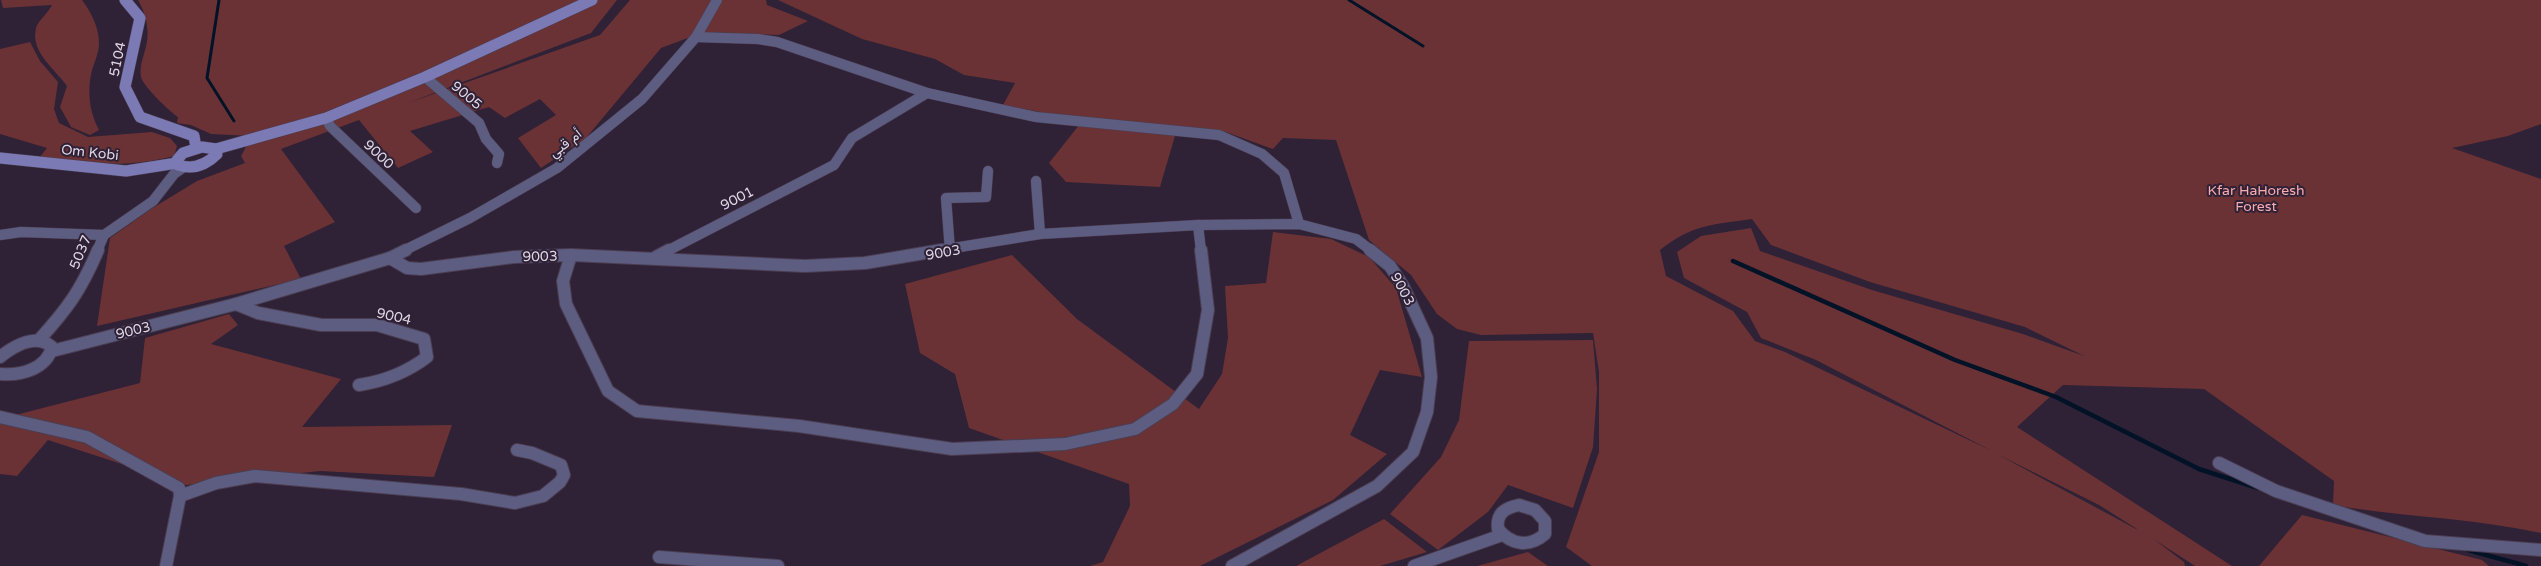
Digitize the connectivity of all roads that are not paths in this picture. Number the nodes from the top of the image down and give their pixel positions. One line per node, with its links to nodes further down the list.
1 (124, 0): 8 (street, 5104)
2 (592, 0): 5 (street)
3 (716, 0): 4 (street, أم قبي)
4 (696, 37): 6 (street); 23 (street, أم قبي)
5 (425, 77): 7 (street); 11 (street, 9005)
6 (927, 93): 16 (street); 24 (street, 9001)
7 (326, 118): 9 (street); 15 (street, 9000)
8 (196, 148): 9 (street); 12 (street)
9 (216, 148): 12 (street, Om Kobi)
10 (0, 158): 12 (street, Om Kobi)
11 (497, 163)
12 (180, 165): 20 (street, 5037)
13 (988, 171): 21 (street)
14 (1036, 181): 18 (street)
15 (416, 208)
16 (1299, 224): 17 (street, 9003); 40 (street, 9003)
17 (1198, 225): 18 (street, 9003); 22 (street)
18 (1040, 234): 21 (street, 9003)
19 (0, 235): 20 (street)
20 (104, 235): 26 (street, 5037)
21 (950, 251): 24 (street, 9003)
22 (571, 255): 23 (street, 9003); 24 (street, 9003)
23 (390, 258): 25 (street, 9003)
24 (654, 258)
25 (236, 304): 27 (street, 9003); 30 (street, 9004)
26 (39, 340): 27 (street); 28 (street)
27 (52, 351): 29 (street)
28 (2, 353)
29 (0, 374)
30 (359, 385)
31 (0, 417): 34 (street)
32 (517, 450): 34 (street)
33 (2219, 463): 36 (street)
34 (180, 496): 38 (street)
35 (1502, 535): 41 (street)
36 (2541, 550)
37 (658, 557): 39 (street)
38 (166, 566)
39 (778, 566)
40 (1232, 566)
41 (1414, 566)

